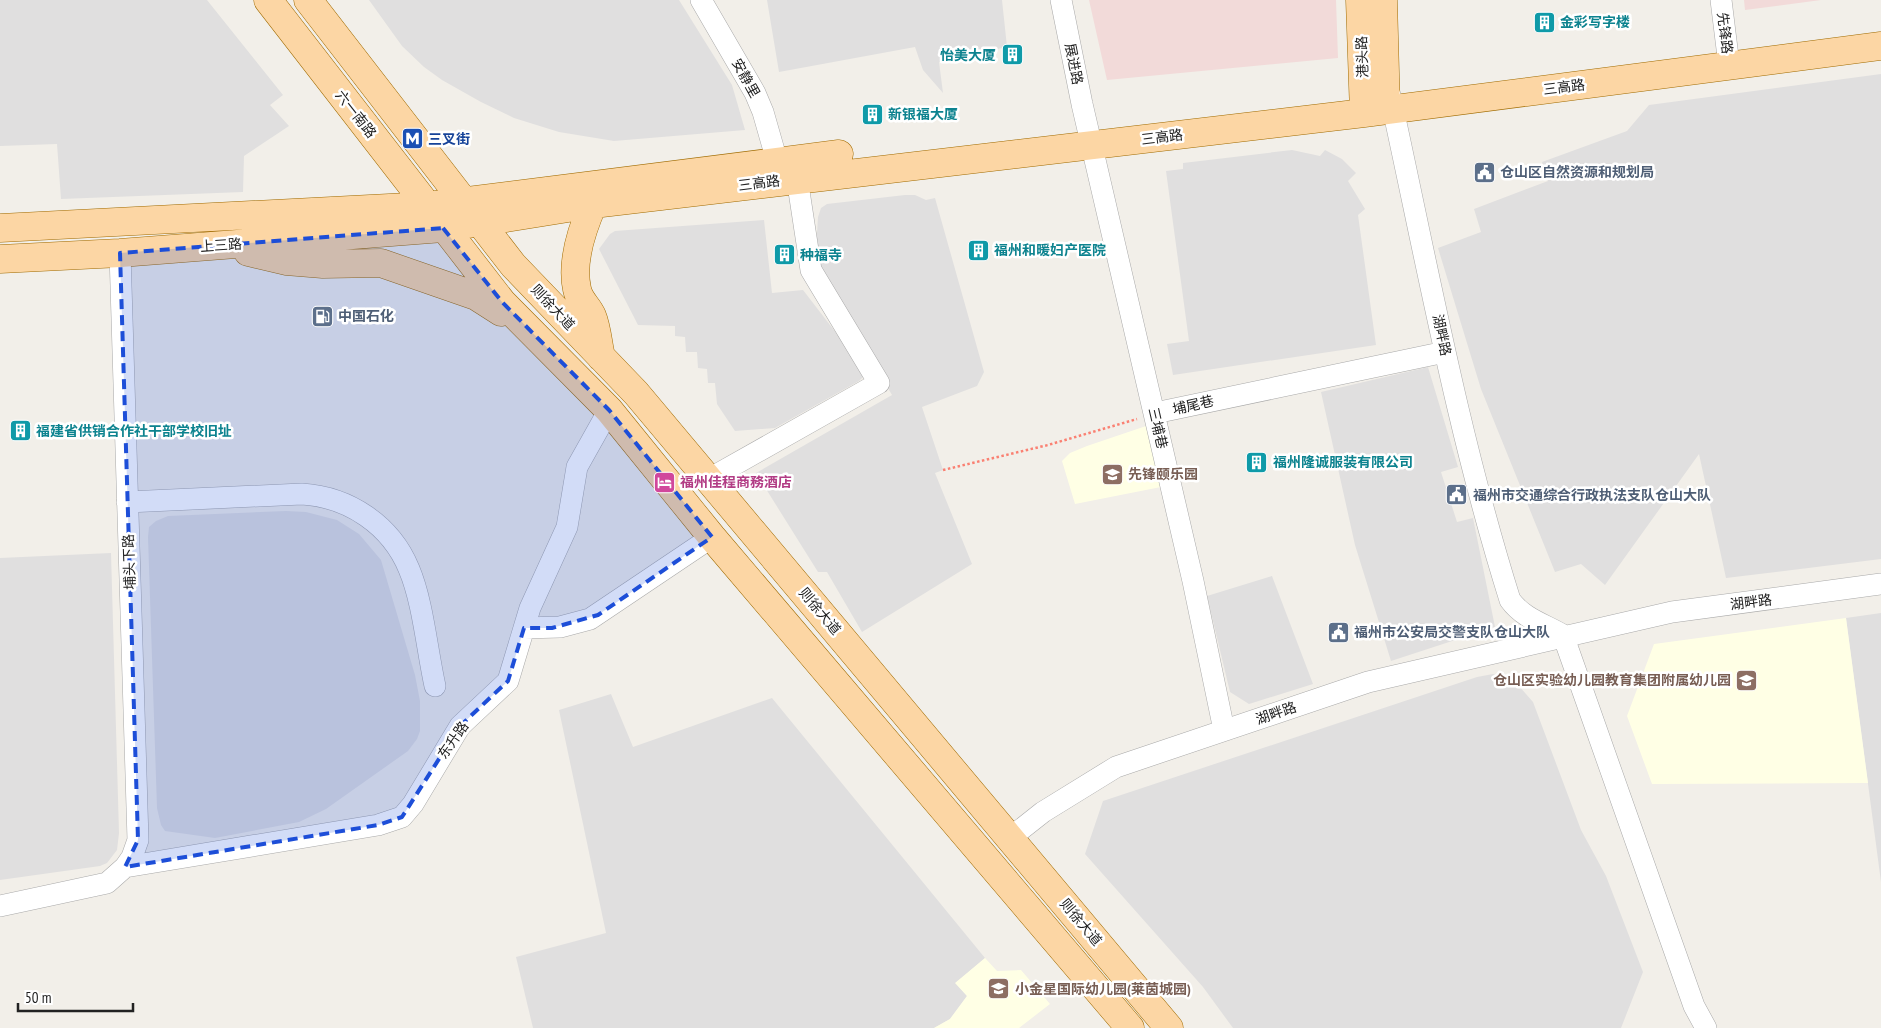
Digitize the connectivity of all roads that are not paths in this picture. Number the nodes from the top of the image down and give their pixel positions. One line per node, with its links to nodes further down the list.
1 (268, 0): 16 (main road, 六一南路)
2 (308, 0): 14 (main road, 则徐大道)
3 (701, 0): 13 (street, 安静里)
4 (1061, 0): 12 (street, 展进路)
5 (1360, 0): 11 (main road, 港头路)
6 (1383, 0): 11 (main road, 港头路)
7 (1721, 0): 10 (street, 先锋路)
8 (1881, 30): 10 (main road, 三高路)
9 (1881, 46): 10 (main road, 三高路)
10 (1728, 58): 11 (main road, 三高路)
11 (1380, 102): 12 (main road, 三高路); 23 (street, 湖畔路)
12 (1090, 136): 13 (main road, 三高路); 27 (street, 三埔巷)
13 (787, 170): 14 (main road, 三高路); 15 (main road, 三高路); 28 (street, 安静里)
14 (464, 202): 16 (main road, 三高路); 17 (main road, 则徐大道)
15 (593, 204): 17 (main road, 三高路); 24 (main road)
16 (428, 206): 18 (main road, 上三路); 19 (main road, 六一南路)
17 (482, 223): 19 (main road, 三高路); 24 (main road, 则徐大道)
18 (0, 228)
19 (443, 228): 20 (main road, 上三路); 25 (main road)
20 (215, 245): 21 (main road, 上三路); 25 (main road)
21 (120, 253): 22 (main road, 上三路); 29 (street, 埔头下路)
22 (0, 259)
23 (1445, 352): 27 (street, 埔尾巷); 33 (street, 湖畔路)
24 (601, 357): 28 (main road, 则徐大道)
25 (568, 369): 26 (main road)
26 (610, 410): 30 (main road); 32 (street, 东升路)
27 (1155, 413): 35 (street, 三埔巷)
28 (709, 479): 36 (main road, 则徐大道)
29 (127, 502): 34 (street); 37 (street, 埔头下路)
30 (712, 537): 32 (street); 40 (main road)
31 (1881, 584): 33 (street, 湖畔路)
32 (524, 628): 37 (street, 东升路)
33 (1563, 635): 35 (street, 湖畔路); 43 (street)
34 (435, 686)
35 (1224, 730): 36 (street, 湖畔路)
36 (1010, 838): 39 (main road, 则徐大道)
37 (125, 867): 38 (street)
38 (0, 906)
39 (1146, 1001): 41 (street); 42 (main road, 则徐大道)
40 (1130, 1028)
41 (1142, 1028)
42 (1169, 1028)
43 (1706, 1028)

